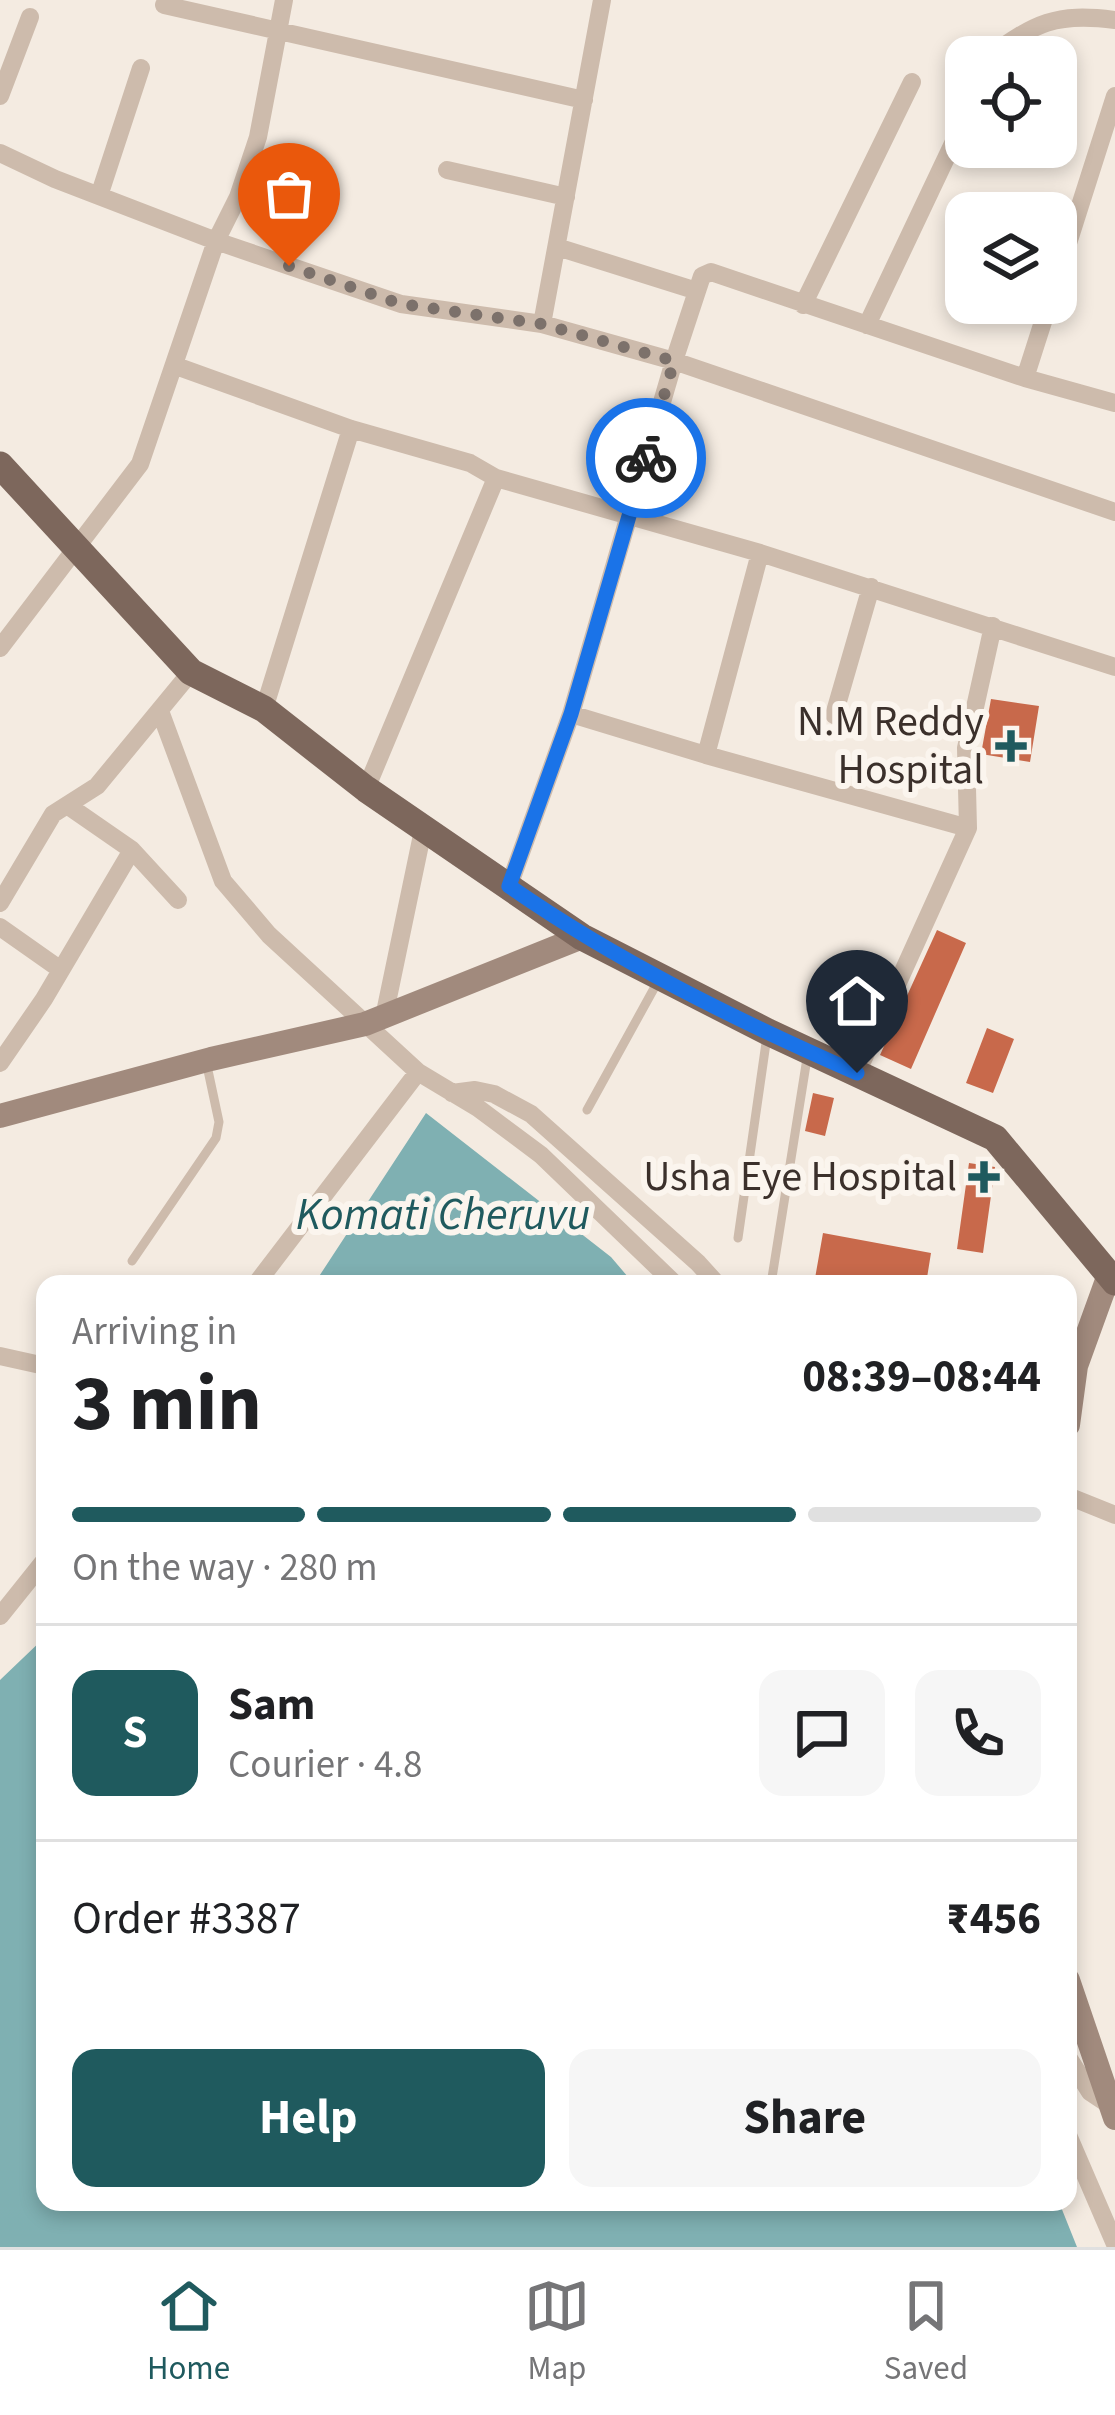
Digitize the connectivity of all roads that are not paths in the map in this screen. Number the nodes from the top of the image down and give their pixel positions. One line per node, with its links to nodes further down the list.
1 (284, 0): 6 (street)
2 (602, 0): 12 (street)
3 (164, 5): 6 (street)
4 (30, 17): 10 (street)
5 (1115, 20): 7 (street)
6 (278, 32): 12 (street); 19 (street)
7 (1022, 36)
8 (141, 68): 16 (street)
9 (912, 82): 22 (street)
10 (0, 96)
11 (1115, 96): 18 (street)
12 (584, 100): 17 (street)
13 (0, 153): 16 (street)
14 (945, 160): 25 (street)
15 (447, 170): 17 (street)
16 (99, 196): 19 (street)
17 (566, 196): 20 (street)
18 (1077, 215)
19 (216, 241): 23 (street); 27 (street)
20 (556, 247): 21 (street); 23 (street)
21 (698, 291): 22 (street); 26 (street)
22 (803, 305): 25 (street)
23 (542, 324): 26 (street)
24 (1042, 324): 28 (street)
25 (867, 325): 28 (street)
26 (674, 361): 33 (street); 34 (street)
27 (176, 366): 30 (street); 35 (street)
28 (1025, 378): 29 (street)
29 (1115, 403)
30 (350, 429): 32 (street); 42 (street)
31 (0, 465): 35 (main road)
32 (496, 478): 34 (street); 47 (street)
33 (1115, 512)
34 (628, 517): 36 (street); 44 (street)
35 (76, 545): 39 (street); 41 (main road)
36 (760, 553): 37 (street); 46 (street)
37 (871, 587): 38 (street); 45 (street)
38 (993, 626): 40 (street); 49 (street)
39 (0, 648)
40 (1115, 667)
41 (191, 673): 42 (main road); 43 (street)
42 (264, 709): 47 (main road)
43 (160, 711): 48 (street); 59 (street)
44 (571, 714): 46 (street); 52 (street)
45 (834, 715)
46 (706, 755): 49 (street)
47 (366, 789): 50 (main road)
48 (67, 805): 51 (street); 54 (street)
49 (968, 828): 65 (street)
50 (423, 830): 52 (main road); 59 (street)
51 (132, 850): 53 (street); 57 (street)
52 (509, 886): 56 (main road)
53 (178, 900)
54 (0, 903)
55 (0, 927): 57 (street)
56 (582, 937): 58 (main road); 59 (street)
57 (62, 970): 63 (street)
58 (659, 979): 60 (main road); 67 (lane)
59 (375, 1020): 62 (street); 64 (street)
60 (768, 1032): 61 (main road); 69 (lane)
61 (808, 1052): 65 (main road); 74 (lane)
62 (206, 1061): 68 (street); 70 (lane)
63 (0, 1063)
64 (418, 1072): 66 (street); 71 (street)
65 (857, 1073): 75 (main road)
66 (452, 1093): 72 (street); 73 (street)
67 (587, 1110)
68 (0, 1116)
69 (738, 1238)
70 (132, 1261)
71 (263, 1275)
72 (666, 1275)
73 (709, 1275)
74 (772, 1275)
75 (1113, 1277): 78 (street)
76 (0, 1356): 77 (street)
77 (36, 1364)
78 (1077, 1364)
79 (1077, 1500): 80 (street)
80 (1115, 1515)
81 (36, 1571): 82 (street)
82 (0, 1616)
83 (1077, 2004): 85 (street)
84 (1077, 2071): 85 (street)
85 (1111, 2097)
86 (1077, 2156): 87 (street)
87 (1115, 2244)

